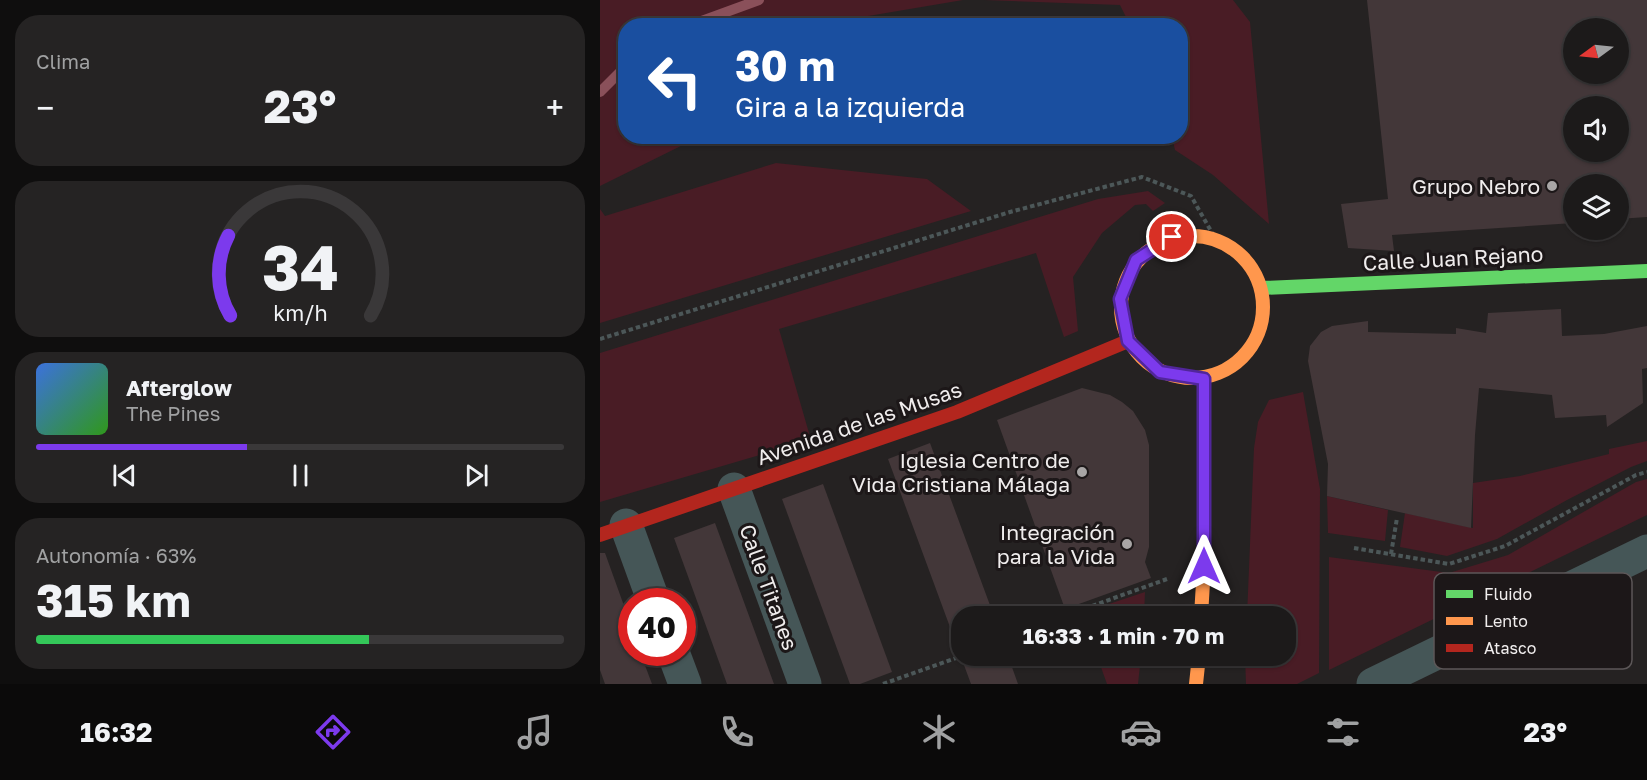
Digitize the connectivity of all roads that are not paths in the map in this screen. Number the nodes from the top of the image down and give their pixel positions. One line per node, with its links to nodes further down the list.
1 (1647, 271): 2 (street, Calle Juan Rejano)
2 (1262, 288): 3 (street); 4 (street)
3 (1128, 341): 4 (street); 5 (street, Avenida de las Musas)
4 (1204, 379): 10 (street)
5 (734, 489): 6 (street, Avenida de las Musas); 15 (street, Calle Titanes)
6 (613, 530): 9 (street)
7 (1647, 552): 8 (street)
8 (1603, 573)
9 (646, 588)
10 (1202, 606)
11 (1434, 655): 17 (street)
12 (678, 666): 14 (street)
13 (1198, 666): 16 (street)
14 (685, 684)
15 (805, 684)
16 (1196, 684)
17 (1373, 684)

